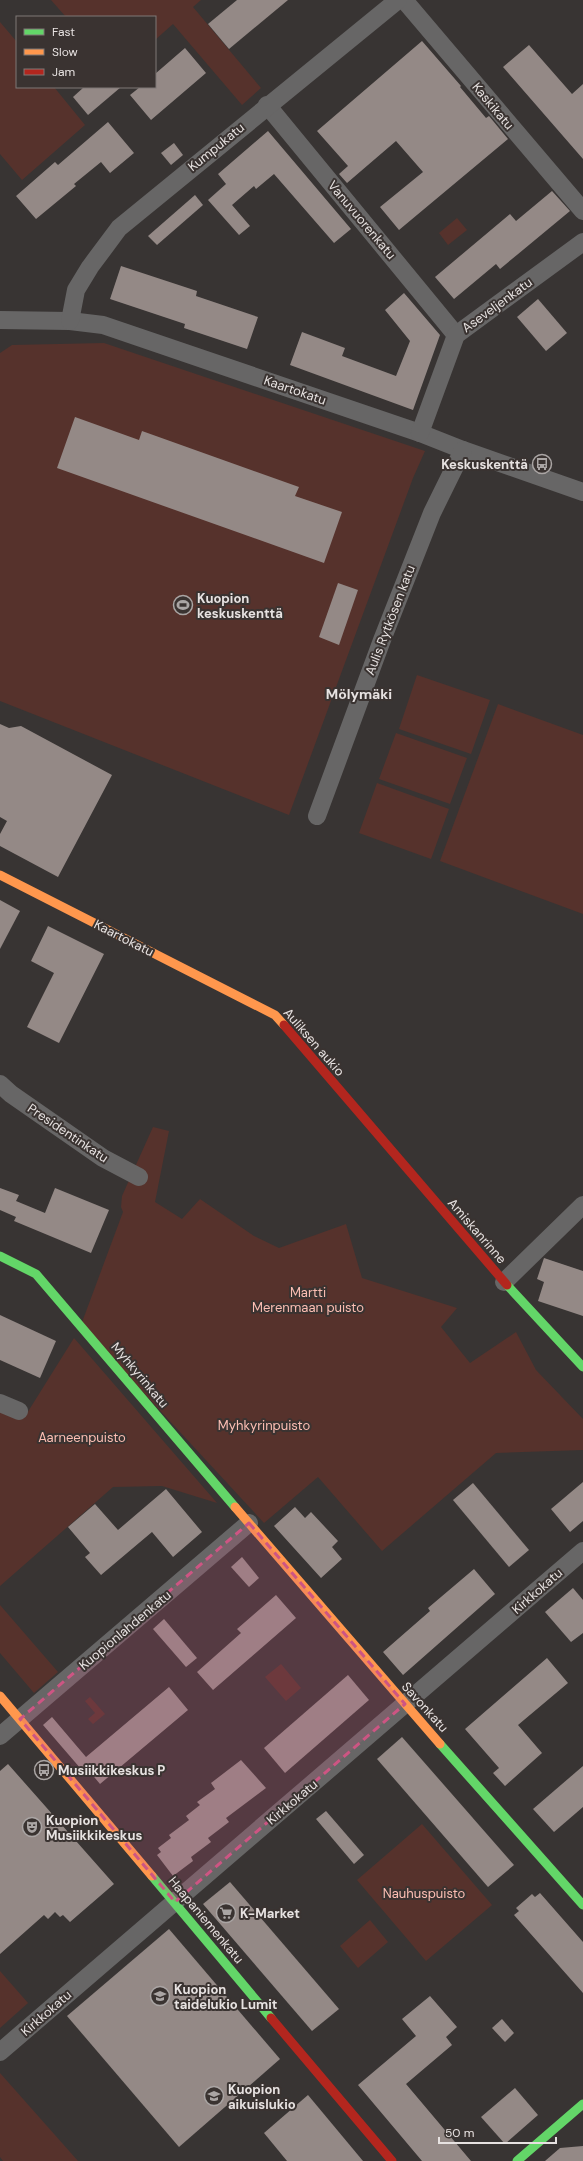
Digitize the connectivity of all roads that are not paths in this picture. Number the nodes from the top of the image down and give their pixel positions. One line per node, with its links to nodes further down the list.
1 (398, 0): 3 (street, Kumpukatu)
2 (404, 0): 4 (street, Kaskikatu)
3 (267, 105): 7 (street, Kumpukatu); 8 (street, Vanuvuorenkatu)
4 (583, 211)
5 (583, 242): 8 (street, Aseveljenkatu)
6 (0, 320): 7 (street, Kaartokatu)
7 (70, 321): 9 (street, Kaartokatu)
8 (456, 335): 9 (street, Aseveljenkatu)
9 (420, 433): 10 (street, Kaartokatu)
10 (462, 450): 11 (street, Kaartokatu); 12 (street, Aulis Rytkösen katu)
11 (583, 492)
12 (317, 816)
13 (0, 875): 14 (street, Kaartokatu)
14 (248, 1000): 16 (street, Auliksen aukio)
15 (0, 1084): 17 (street, Presidentinkatu)
16 (354, 1109): 20 (street, Amiskanrinne)
17 (139, 1177)
18 (583, 1205): 20 (street)
19 (0, 1256): 24 (street, Myhkyrinkatu)
20 (504, 1282): 21 (street, Amiskanrinne)
21 (583, 1367)
22 (0, 1403): 23 (street)
23 (18, 1411)
24 (249, 1523): 27 (street, Savonkatu); 28 (street, Kuopionlahdenkatu)
25 (583, 1551): 27 (street, Kirkkokatu)
26 (0, 1696): 28 (street, Haapaniemenkatu)
27 (405, 1704): 30 (street, Kirkkokatu); 31 (street, Savonkatu)
28 (20, 1718): 29 (street, Kuopionlahdenkatu); 30 (street, Haapaniemenkatu)
29 (0, 1736)
30 (175, 1902): 32 (street, Kirkkokatu); 34 (street, Haapaniemenkatu)
31 (583, 1905)
32 (0, 2052)
33 (583, 2104): 35 (street)
34 (392, 2161)
35 (517, 2161)

